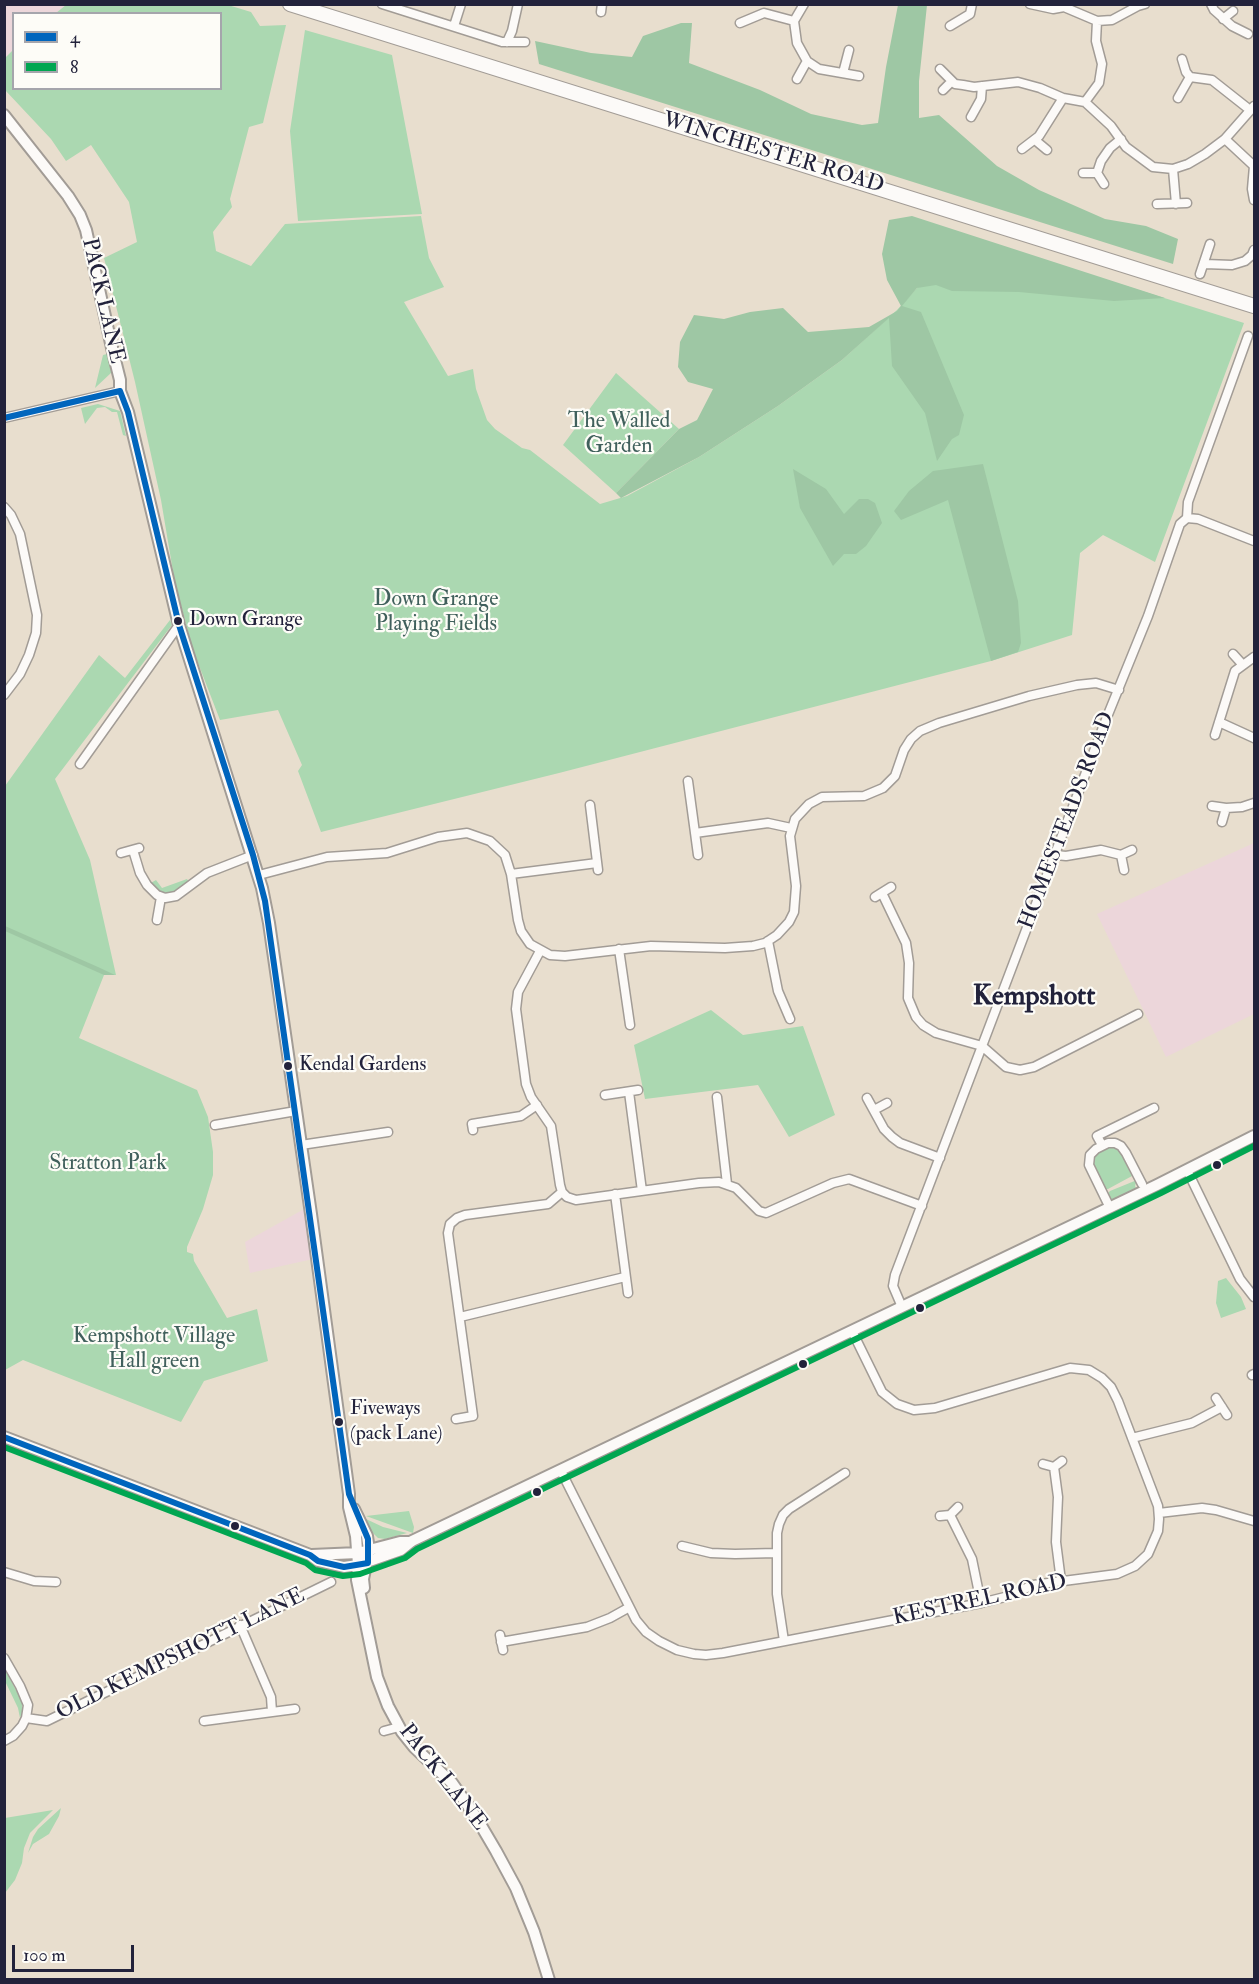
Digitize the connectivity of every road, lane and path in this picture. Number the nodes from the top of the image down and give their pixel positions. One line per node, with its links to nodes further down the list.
1 (290, 4): 58 (main road, WINCHESTER ROAD)
2 (382, 4): 17 (street)
3 (461, 4): 17 (street)
4 (518, 4): 21 (street)
5 (804, 4): 14 (street)
6 (972, 4): 18 (street)
7 (1030, 4): 15 (street)
8 (1145, 4): 15 (street)
9 (1211, 4): 13 (street)
10 (765, 9): 12 (street); 14 (street)
11 (1233, 11): 13 (street)
12 (750, 17): 16 (street); 19 (street)
13 (1223, 19): 20 (street)
14 (794, 21): 25 (street)
15 (1097, 21): 36 (street)
16 (740, 23)
17 (454, 26): 21 (street)
18 (950, 26)
19 (750, 29)
20 (1248, 34)
21 (507, 42): 22 (street)
22 (525, 42)
23 (849, 50): 27 (street)
24 (1182, 59): 29 (street)
25 (807, 61): 27 (street); 30 (street)
26 (940, 69): 31 (street)
27 (843, 73): 28 (street)
28 (859, 76)
29 (1190, 77): 35 (street); 37 (street)
30 (797, 79)
31 (952, 81): 32 (street); 33 (street)
32 (982, 86): 34 (street); 39 (street)
33 (943, 90)
34 (1063, 98): 36 (street); 42 (street)
35 (1178, 98)
36 (1085, 102): 40 (street)
37 (1252, 108): 41 (street)
38 (4, 115): 62 (street, PACK LANE)
39 (971, 117)
40 (1121, 139): 46 (street); 48 (street)
41 (1225, 139): 45 (street); 46 (street)
42 (1035, 140): 43 (street); 44 (street)
43 (1022, 149)
44 (1047, 150)
45 (1254, 166): 50 (street)
46 (1173, 169): 53 (street)
47 (1083, 173): 48 (street)
48 (1097, 173): 49 (street)
49 (1104, 184)
50 (1254, 200)
51 (1187, 203): 53 (street)
52 (1157, 204): 53 (street)
53 (1176, 204)
54 (1210, 244): 56 (street)
55 (1254, 250): 56 (street)
56 (1205, 264): 57 (street)
57 (1200, 274)
58 (1254, 306)
59 (1248, 336): 60 (street, HOMESTEADS ROAD)
60 (1244, 348): 61 (street); 65 (street, HOMESTEADS ROAD)
61 (1254, 351)
62 (120, 391): 63 (street); 67 (street, PACK LANE)
63 (4, 418)
64 (4, 507): 72 (street)
65 (1187, 518): 66 (street); 71 (street, HOMESTEADS ROAD)
66 (1254, 541)
67 (179, 626): 76 (street); 87 (street, PACK LANE)
68 (1233, 654): 70 (street)
69 (1254, 657): 70 (street)
70 (1242, 665): 73 (street)
71 (1119, 690): 83 (street); 89 (street, HOMESTEADS ROAD)
72 (4, 695)
73 (1219, 722): 74 (street); 75 (street)
74 (1215, 735)
75 (1254, 738)
76 (80, 764)
77 (688, 781): 84 (street)
78 (1254, 803): 81 (street)
79 (590, 805): 92 (street)
80 (1212, 806): 81 (street)
81 (1226, 808): 82 (street)
82 (1222, 822)
83 (791, 828): 84 (street); 97 (street)
84 (695, 833): 88 (street)
85 (1132, 850): 90 (street)
86 (121, 854): 95 (street)
87 (253, 855): 93 (street, PACK LANE); 95 (street)
88 (698, 855)
89 (1056, 855): 90 (street); 103 (street, HOMESTEADS ROAD)
90 (1121, 855): 91 (street)
91 (1124, 870)
92 (512, 874): 93 (street); 99 (street)
93 (259, 875): 111 (street, PACK LANE)
94 (891, 887): 103 (street)
95 (161, 897): 96 (street)
96 (157, 920)
97 (768, 941): 98 (street); 100 (street)
98 (619, 949): 99 (street); 102 (street)
99 (540, 951): 108 (street)
100 (791, 1013)
101 (1138, 1014): 103 (street)
102 (630, 1025)
103 (982, 1046): 118 (street, HOMESTEADS ROAD)
104 (605, 1095): 122 (street)
105 (717, 1097): 120 (street)
106 (867, 1098): 110 (street)
107 (887, 1103): 110 (street)
108 (537, 1105): 113 (street); 123 (street)
109 (1154, 1108): 117 (street)
110 (874, 1110): 118 (street)
111 (296, 1111): 112 (street); 116 (street, PACK LANE)
112 (215, 1125)
113 (472, 1130)
114 (388, 1132): 116 (street)
115 (1254, 1136): 119 (street)
116 (301, 1145): 142 (street, PACK LANE)
117 (1102, 1145): 121 (street); 126 (street)
118 (940, 1158): 125 (street, HOMESTEADS ROAD)
119 (1187, 1170): 126 (street); 129 (street)
120 (727, 1184): 122 (street); 125 (street)
121 (1142, 1184)
122 (642, 1191): 124 (street)
123 (562, 1192): 124 (street); 131 (street)
124 (615, 1194): 127 (street)
125 (922, 1206): 130 (street, HOMESTEADS ROAD)
126 (1110, 1208): 130 (street)
127 (625, 1277): 128 (street); 131 (street)
128 (628, 1293)
129 (1254, 1297)
130 (902, 1307): 132 (street)
131 (460, 1317): 134 (street)
132 (852, 1331): 136 (street, KESTREL ROAD); 140 (street)
133 (1216, 1398): 136 (street)
134 (456, 1419)
135 (4, 1437): 152 (street)
136 (1132, 1438): 144 (street, KESTREL ROAD)
137 (1062, 1461): 139 (street)
138 (1043, 1464): 139 (street)
139 (1054, 1467): 156 (street)
140 (561, 1471): 148 (street); 160 (street, KESTREL ROAD)
141 (846, 1472): 151 (street)
142 (349, 1494): 149 (street, PACK LANE); 150 (street, PACK LANE)
143 (958, 1508): 145 (street)
144 (1159, 1513): 147 (street); 156 (street, KESTREL ROAD)
145 (950, 1515): 146 (street); 159 (street)
146 (940, 1516)
147 (1254, 1521)
148 (412, 1542): 149 (street); 154 (street)
149 (369, 1550): 150 (street); 154 (street, PACK LANE)
150 (358, 1553): 152 (street); 154 (street, PACK LANE)
151 (776, 1553): 153 (street); 162 (street)
152 (310, 1555): 154 (street)
153 (687, 1558)
154 (363, 1564): 169 (street, PACK LANE)
155 (4, 1572): 157 (street)
156 (1061, 1581): 159 (street, KESTREL ROAD)
157 (56, 1582)
158 (331, 1582): 161 (street, OLD KEMPSHOTT LANE)
159 (981, 1603): 162 (street, KESTREL ROAD)
160 (628, 1608): 162 (street, KESTREL ROAD); 163 (street)
161 (240, 1625): 166 (street); 167 (street, OLD KEMPSHOTT LANE)
162 (784, 1641)
163 (501, 1642)
164 (4, 1658): 167 (street)
165 (295, 1709): 166 (street)
166 (272, 1712): 168 (street)
167 (26, 1719): 171 (street, OLD KEMPSHOTT LANE)
168 (204, 1721)
169 (399, 1727): 170 (street); 172 (street, PACK LANE)
170 (384, 1731)
171 (4, 1741)
172 (549, 1980)

